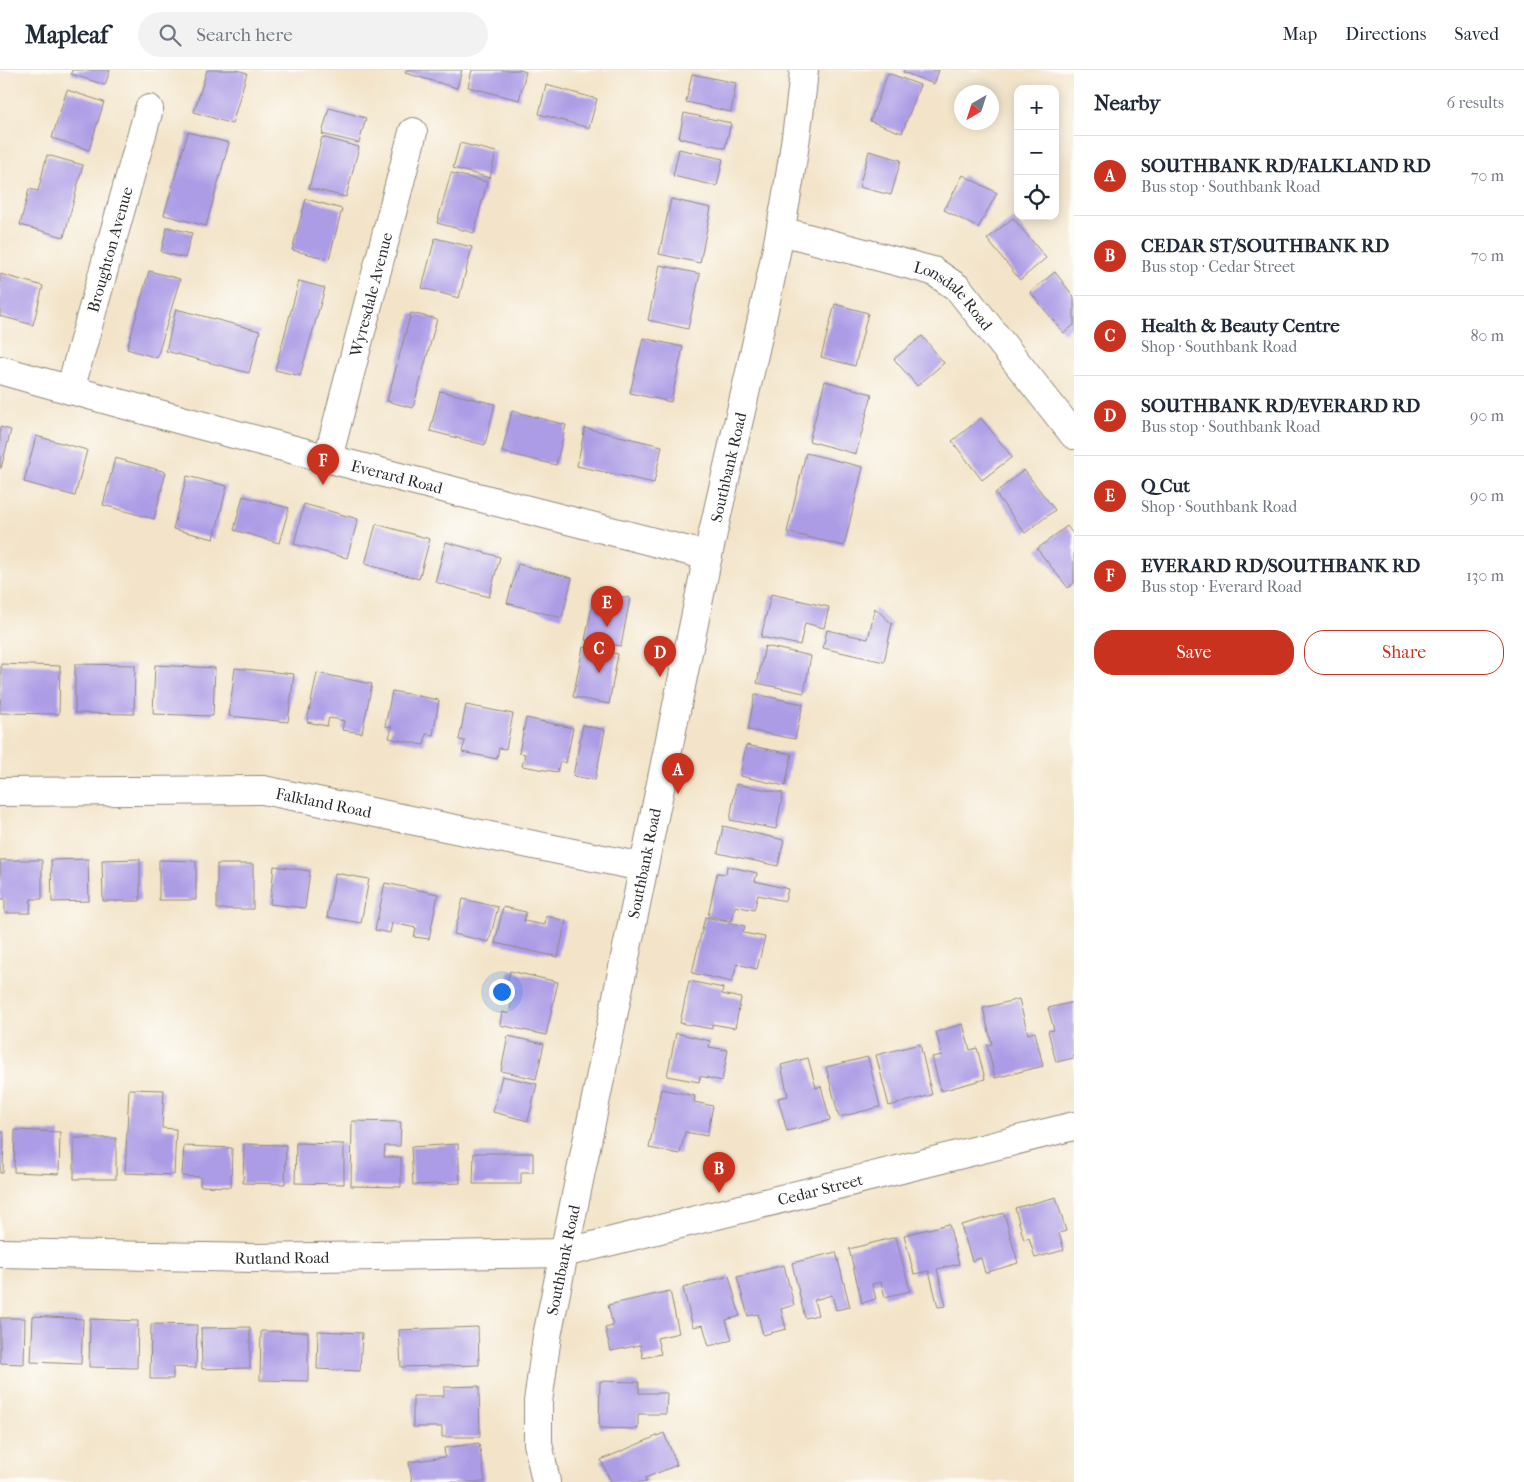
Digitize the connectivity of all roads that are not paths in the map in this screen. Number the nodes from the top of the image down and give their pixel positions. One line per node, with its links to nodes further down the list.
1 (804, 70): 4 (street, Southbank Road)
2 (149, 109): 6 (street, Broughton Avenue)
3 (413, 132): 8 (street, Wyresdale Avenue)
4 (781, 231): 7 (street, Lonsdale Road); 9 (street, Southbank Road)
5 (0, 370): 6 (street, Everard Road)
6 (70, 390): 8 (street, Everard Road)
7 (1074, 435)
8 (328, 458): 9 (street, Everard Road)
9 (708, 556): 11 (street, Southbank Road)
10 (0, 792): 11 (street, Falkland Road)
11 (642, 867): 14 (street, Southbank Road)
12 (1074, 1126): 14 (street, Cedar Street)
13 (0, 1253): 14 (street, Rutland Road)
14 (564, 1253): 15 (street, Southbank Road)
15 (546, 1482)

